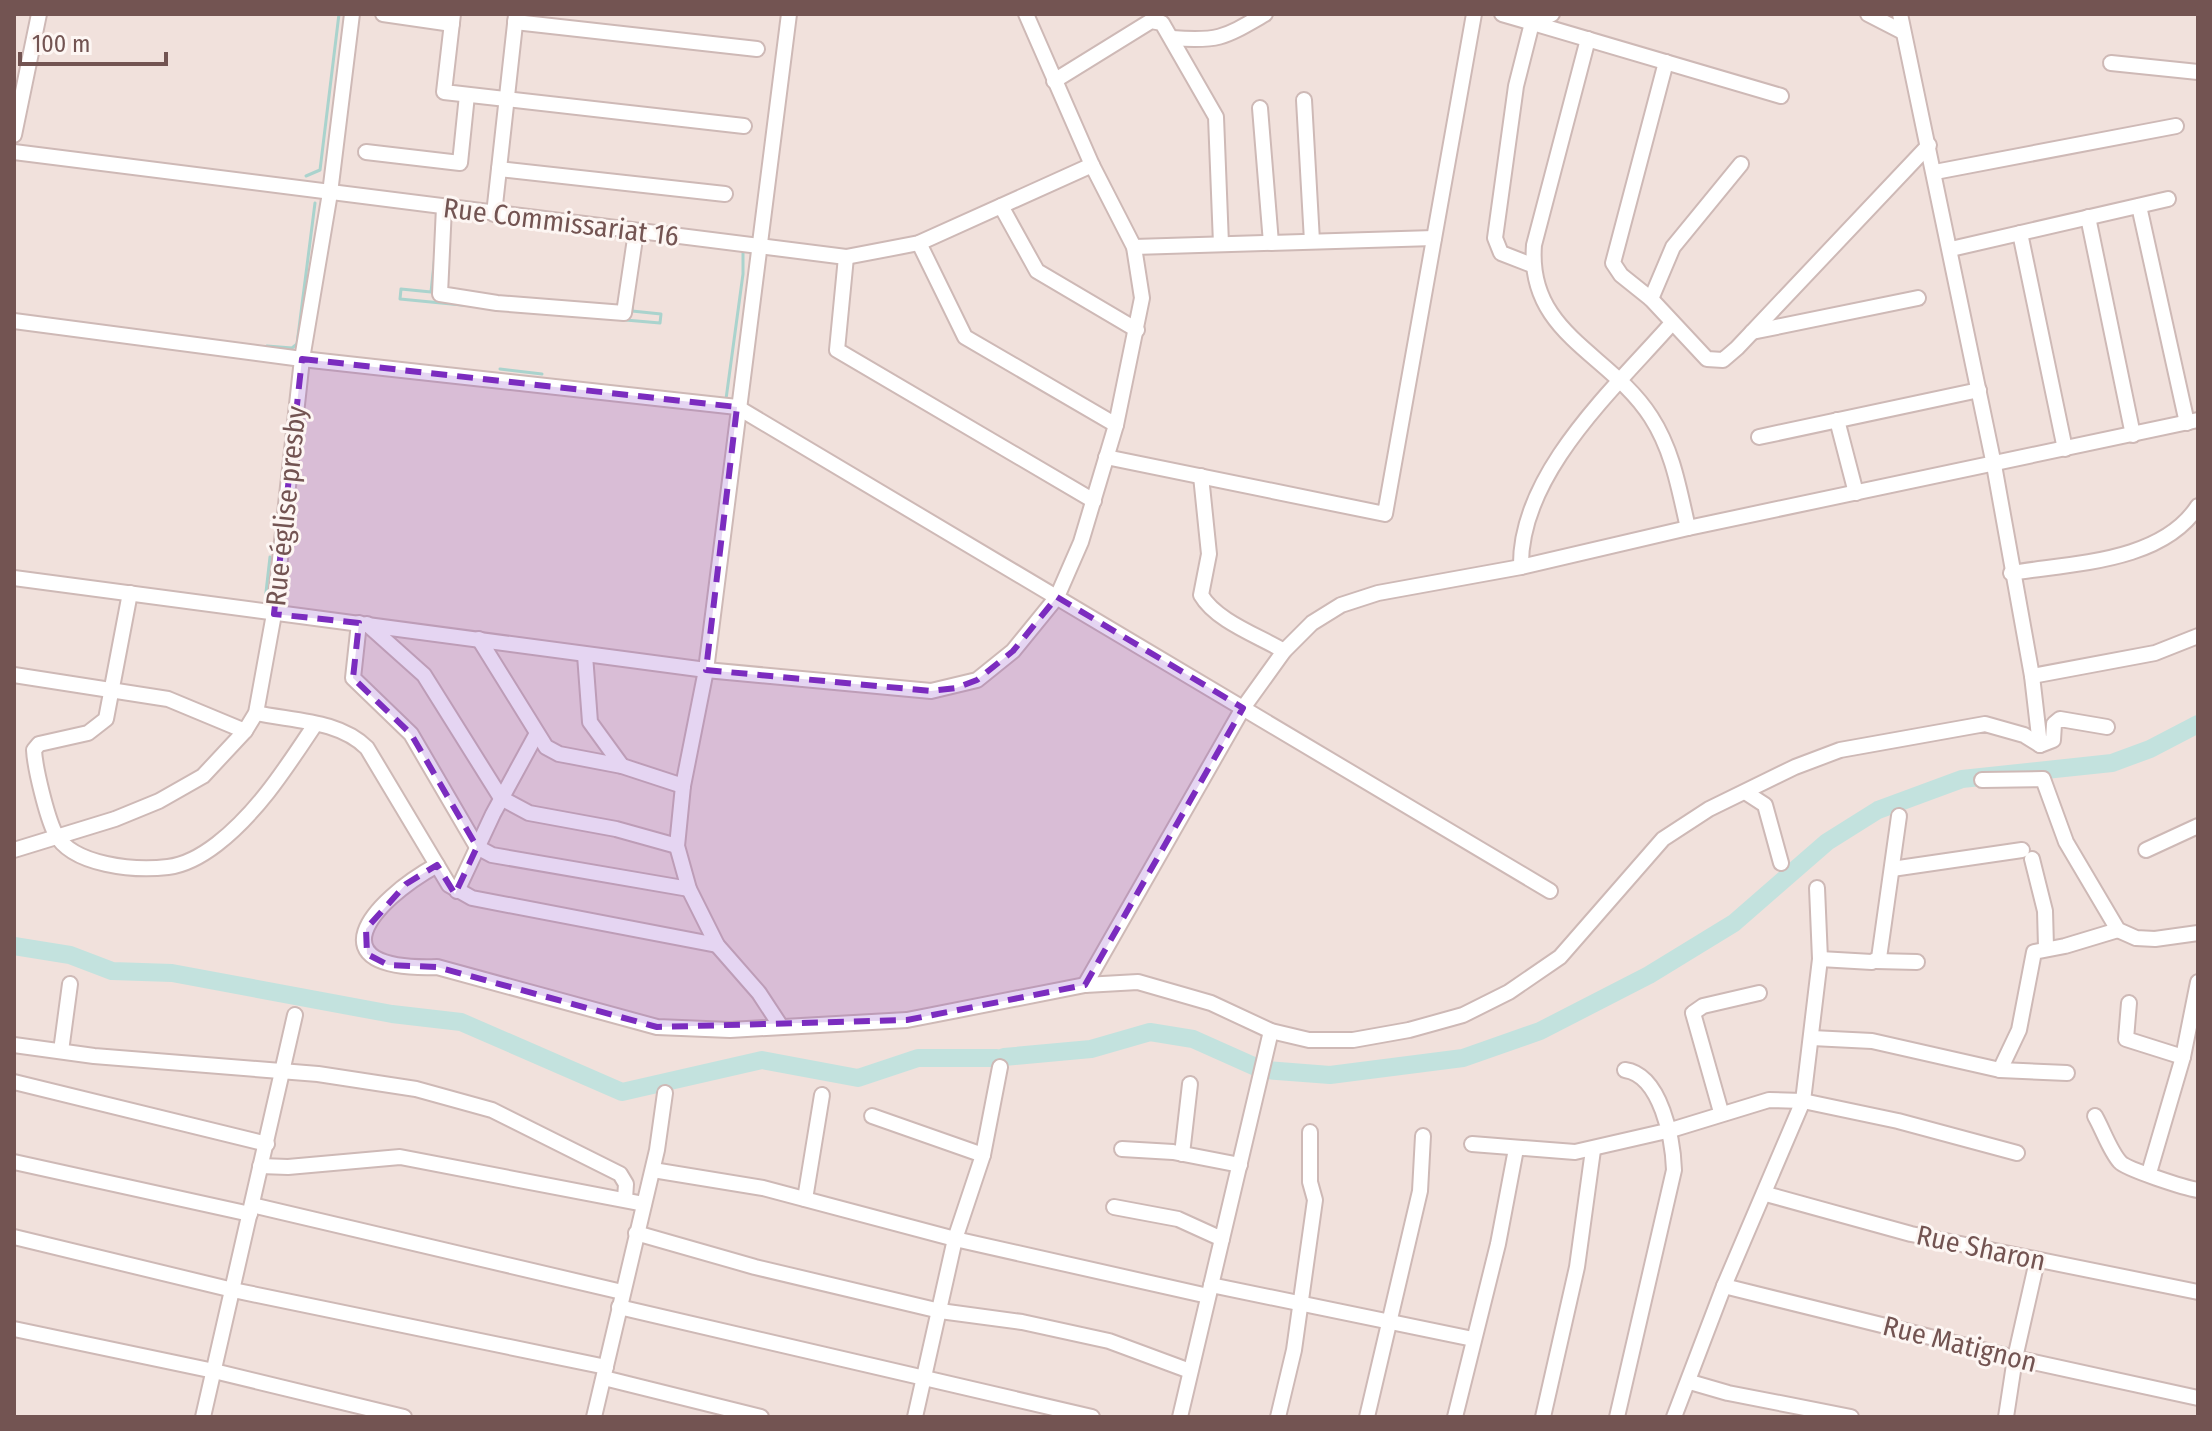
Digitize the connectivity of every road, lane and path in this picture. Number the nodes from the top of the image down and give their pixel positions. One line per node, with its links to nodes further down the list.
1 (39, 14): 30 (street)
2 (352, 14): 38 (street, Rue église presby)
3 (383, 14): 13 (street)
4 (789, 14): 54 (street)
5 (1265, 14): 16 (street)
6 (1474, 14): 48 (street)
7 (1502, 14): 14 (street)
8 (1552, 14): 14 (street)
9 (1868, 14): 15 (street)
10 (1900, 14): 15 (street)
11 (1027, 15): 22 (street)
12 (515, 18): 18 (street); 25 (street)
13 (452, 19): 23 (street)
14 (1532, 23): 17 (street); 57 (street)
15 (1903, 32): 31 (street)
16 (1172, 38): 22 (street); 52 (street)
17 (1588, 39): 19 (street); 57 (street)
18 (757, 49)
19 (1666, 62): 24 (street); 59 (street)
20 (2111, 63): 21 (street)
21 (2198, 72)
22 (1054, 81): 35 (street)
23 (467, 95): 25 (street); 33 (street)
24 (1781, 96)
25 (507, 99): 28 (street); 36 (street)
26 (1304, 100): 49 (street)
27 (1260, 108): 51 (street)
28 (744, 126)
29 (2176, 126): 37 (street)
30 (14, 135)
31 (1929, 145): 37 (street); 63 (street)
32 (14, 152): 38 (street, Rue Commissariat 16)
33 (366, 152)
34 (1741, 164): 59 (street)
35 (1092, 165): 41 (street, Rue Commissariat 16); 53 (street)
36 (499, 169): 39 (street); 44 (street)
37 (1935, 172): 55 (street)
38 (330, 193): 43 (street, Rue Commissariat 16); 64 (street, Rue église presby)
39 (725, 194)
40 (2168, 199): 42 (street)
41 (1001, 206): 50 (street, Rue Commissariat 16); 62 (street)
42 (2139, 206): 45 (street); 69 (street)
43 (444, 207): 44 (street, Rue Commissariat 16); 46 (street)
44 (494, 214): 46 (street, Rue Commissariat 16)
45 (2088, 217): 47 (street); 71 (street)
46 (636, 232): 54 (street, Rue Commissariat 16)
47 (2020, 233): 55 (street); 73 (street)
48 (1434, 238): 49 (street); 76 (street)
49 (1312, 241): 51 (street)
50 (919, 243): 56 (street, Rue Commissariat 16); 70 (street)
51 (1271, 243): 52 (street)
52 (1221, 244): 53 (street)
53 (1134, 247): 62 (street)
54 (758, 248): 56 (street, Rue Commissariat 16); 67 (street)
55 (1951, 249): 66 (street)
56 (846, 257): 78 (street)
57 (1532, 265): 65 (street)
58 (1918, 298): 63 (street)
59 (1651, 299): 61 (street)
60 (14, 321): 64 (street)
61 (1672, 323): 63 (street); 65 (street)
62 (1137, 330): 70 (street)
63 (1752, 332)
64 (302, 359): 67 (street); 86 (street, Rue église presby)
65 (1620, 382): 80 (street); 81 (street)
66 (1979, 390): 68 (street); 75 (street)
67 (737, 407): 85 (street); 92 (street)
68 (1837, 420): 72 (street); 77 (street)
69 (2192, 422): 71 (street)
70 (1116, 425): 74 (street)
71 (2133, 435): 73 (street)
72 (1759, 437)
73 (2065, 449): 75 (street)
74 (1106, 457): 76 (street); 78 (street)
75 (1994, 465): 77 (street); 82 (street)
76 (1201, 476): 90 (street)
77 (1856, 493): 80 (street)
78 (1094, 501): 85 (street)
79 (2198, 506): 82 (street)
80 (1688, 528): 81 (street)
81 (1521, 567): 90 (street)
82 (2011, 573): 94 (street)
83 (14, 578): 84 (street)
84 (130, 593): 86 (street); 95 (street)
85 (1057, 597): 92 (street); 96 (street)
86 (274, 614): 87 (street); 97 (street, Rue église presby)
87 (363, 623): 89 (street); 107 (street); 112 (street)
88 (2198, 636): 94 (street)
89 (479, 639): 91 (street); 101 (street)
90 (1284, 651): 96 (street)
91 (585, 655): 92 (street); 103 (street)
92 (706, 670): 105 (street)
93 (14, 675): 95 (street)
94 (2032, 676): 102 (street)
95 (113, 691): 100 (street); 110 (street)
96 (1243, 708): 121 (street); 131 (street)
97 (256, 713): 98 (street); 100 (street, Rue église presby)
98 (314, 726): 110 (street); 116 (street)
99 (2107, 727): 102 (street)
100 (245, 731): 110 (street, Rue église presby)
101 (536, 735): 103 (street); 107 (street)
102 (2040, 745): 106 (street)
103 (622, 766): 105 (street)
104 (1982, 780): 122 (street)
105 (683, 786): 111 (street)
106 (1745, 792): 115 (street); 136 (street)
107 (501, 798): 111 (street); 112 (street)
108 (1899, 816): 117 (street)
109 (2198, 826): 114 (street)
110 (56, 834): 113 (street, Rue église presby)
111 (677, 846): 119 (street)
112 (477, 847): 119 (street); 120 (street)
113 (14, 850)
114 (2146, 850)
115 (1781, 863)
116 (437, 865): 120 (street); 135 (street)
117 (1892, 869): 125 (street); 127 (street)
118 (1817, 888): 126 (street)
119 (689, 889): 124 (street)
120 (457, 891): 124 (street)
121 (1550, 891)
122 (2118, 930): 123 (street); 125 (street)
123 (2198, 933)
124 (717, 945): 135 (street)
125 (2046, 947): 143 (street)
126 (1820, 959): 127 (street); 137 (street)
127 (1876, 961): 128 (street)
128 (1917, 962)
129 (2198, 982): 140 (street)
130 (70, 984): 139 (street)
131 (1085, 985): 135 (street); 136 (street)
132 (1759, 993): 151 (street)
133 (2129, 1003): 140 (street)
134 (295, 1015): 144 (street)
135 (780, 1025)
136 (1271, 1031): 166 (street)
137 (1812, 1038): 143 (street); 150 (street)
138 (14, 1045): 139 (street)
139 (61, 1051): 144 (street)
140 (2183, 1057): 169 (street)
141 (1000, 1067): 164 (street)
142 (1625, 1070): 154 (street)
143 (2000, 1070): 145 (street)
144 (282, 1072): 157 (street); 172 (street)
145 (2067, 1073)
146 (14, 1082): 157 (street)
147 (1190, 1084): 163 (street)
148 (665, 1093): 168 (street)
149 (822, 1095): 173 (street)
150 (1803, 1101): 151 (street); 162 (street); 171 (street)
151 (1721, 1112): 154 (street)
152 (872, 1116): 164 (street)
153 (2095, 1116): 169 (street)
154 (1671, 1130): 161 (street); 210 (street)
155 (1310, 1132): 187 (street)
156 (1423, 1136): 189 (street)
157 (267, 1144): 167 (street)
158 (1472, 1144): 160 (street)
159 (1122, 1149): 163 (street)
160 (1516, 1149): 161 (street); 191 (street)
161 (1593, 1150): 209 (street)
162 (2017, 1153)
163 (1182, 1154): 166 (street)
164 (983, 1155): 179 (street)
165 (14, 1162): 176 (street)
166 (1240, 1165): 180 (street)
167 (260, 1166): 172 (street); 176 (street)
168 (653, 1170): 173 (street); 174 (street)
169 (2149, 1173): 170 (street)
170 (2198, 1190)
171 (1766, 1194): 181 (street, Rue Sharon); 182 (street)
172 (625, 1199): 174 (street)
173 (805, 1199): 179 (street)
174 (644, 1204): 177 (street)
175 (1114, 1207): 180 (street)
176 (251, 1209): 183 (street); 186 (street)
177 (636, 1233): 186 (street); 188 (street)
178 (14, 1237): 183 (street)
179 (955, 1239): 184 (street); 188 (street)
180 (1222, 1239): 184 (street)
181 (2037, 1261): 185 (street, Rue Sharon); 192 (street)
182 (1724, 1286): 192 (street, Rue Matignon); 197 (street)
183 (233, 1290): 193 (street); 195 (street)
184 (1210, 1290): 187 (street); 194 (street)
185 (2198, 1292)
186 (621, 1299): 195 (street); 196 (street)
187 (1300, 1304): 189 (street); 206 (street)
188 (940, 1311): 194 (street); 196 (street)
189 (1390, 1322): 191 (street); 207 (street)
190 (14, 1329): 193 (street)
191 (1473, 1339): 208 (street)
192 (2015, 1358): 198 (street, Rue Matignon); 213 (street)
193 (214, 1371): 199 (street); 200 (street)
194 (1190, 1371): 205 (street)
195 (605, 1372): 201 (street); 202 (street)
196 (925, 1378): 203 (street); 204 (street)
197 (1690, 1382): 211 (street); 212 (street)
198 (2198, 1398)
199 (203, 1417)
200 (404, 1417)
201 (594, 1417)
202 (761, 1417)
203 (915, 1417)
204 (1092, 1417)
205 (1180, 1417)
206 (1278, 1417)
207 (1367, 1417)
208 (1455, 1417)
209 (1543, 1417)
210 (1617, 1417)
211 (1674, 1417)
212 (1851, 1417)
213 (2006, 1417)

